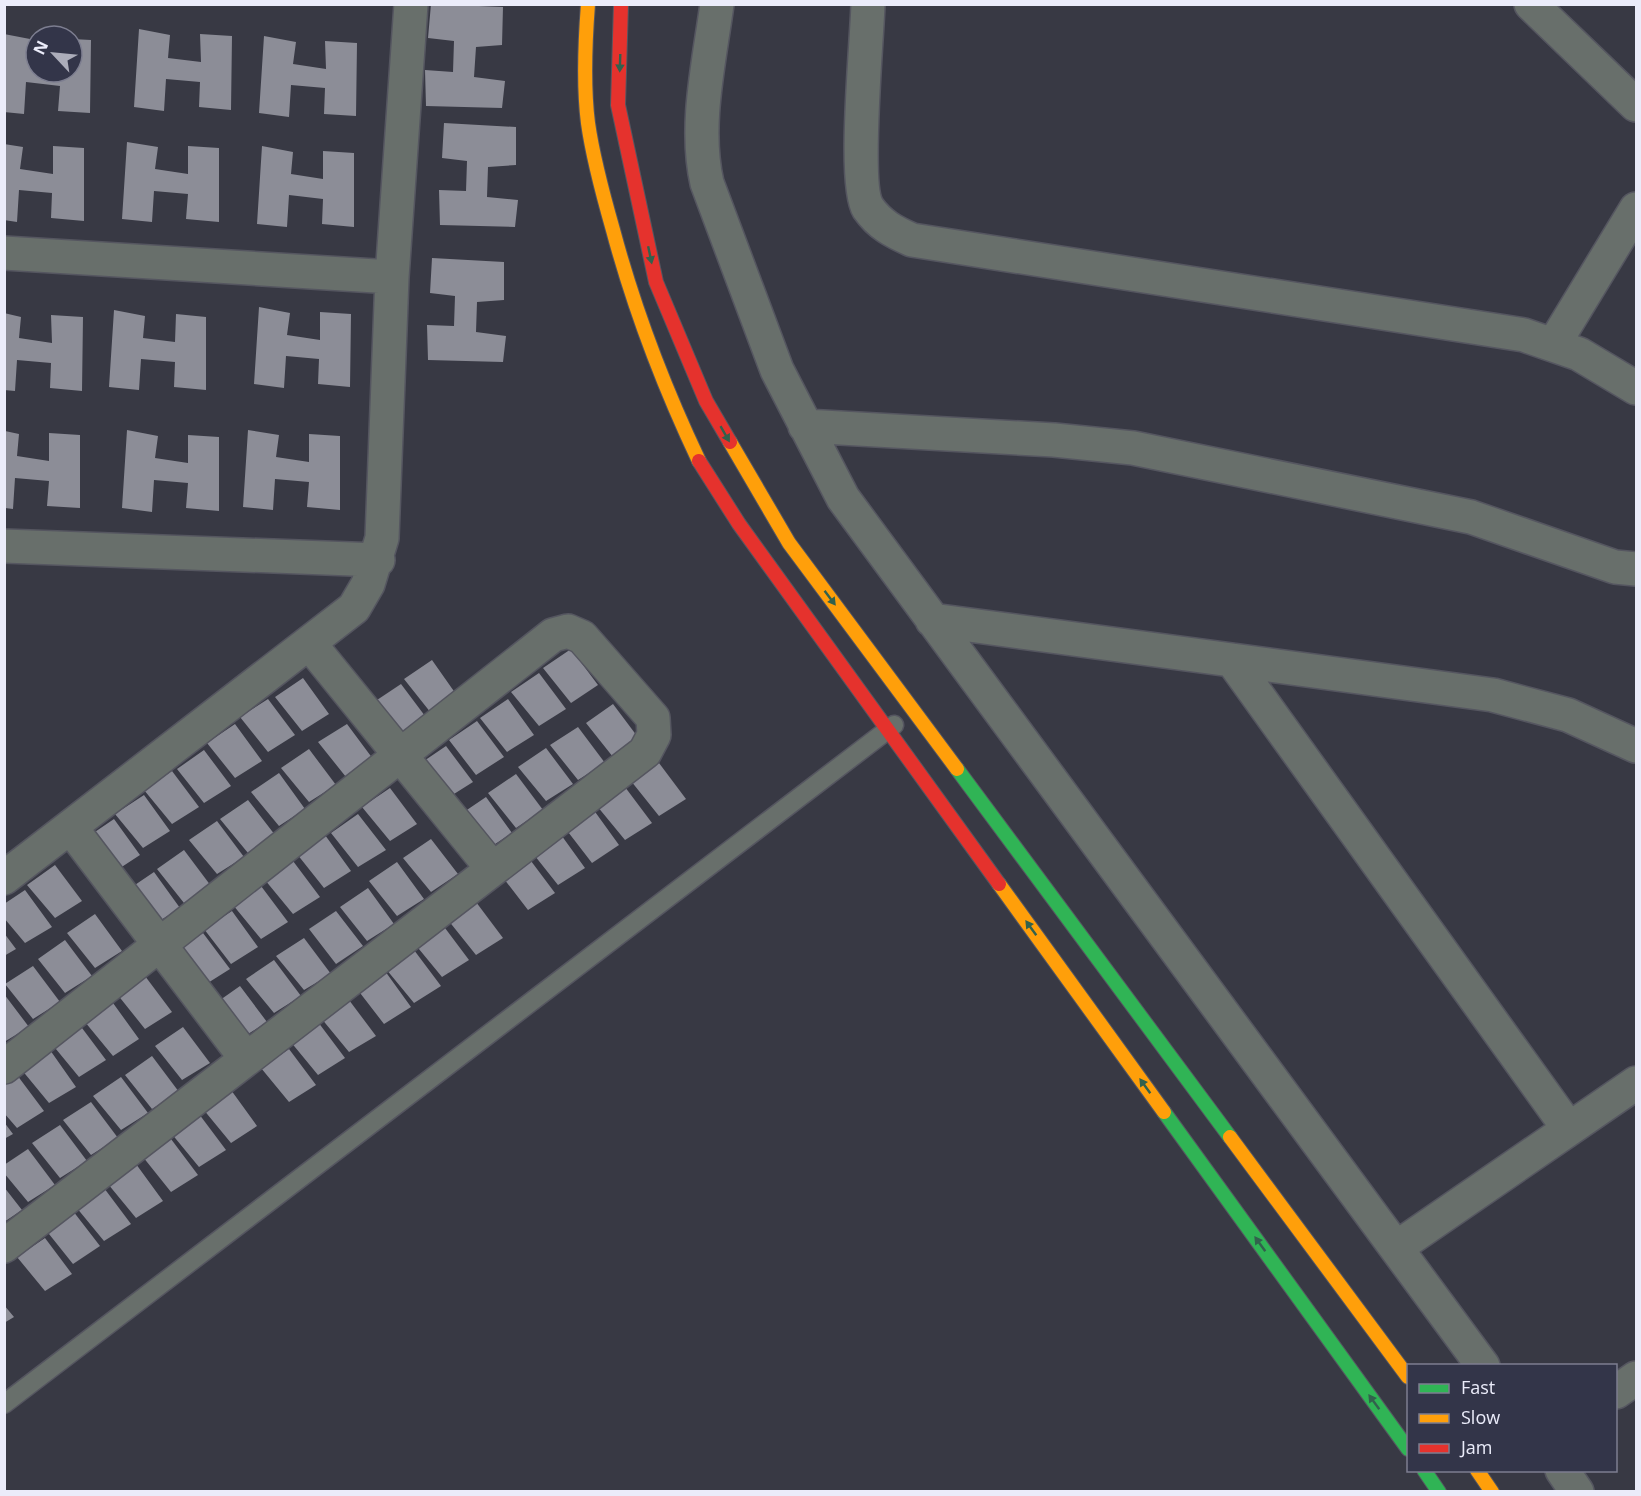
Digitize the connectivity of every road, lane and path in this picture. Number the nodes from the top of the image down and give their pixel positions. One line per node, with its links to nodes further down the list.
1 (411, 4): 10 (street)
2 (588, 4): 21 (street)
3 (621, 4): 20 (street, one-way to 20)
4 (717, 4): 13 (street)
5 (868, 4): 11 (street)
6 (1532, 4): 7 (street)
7 (1636, 105)
8 (1636, 208): 11 (street)
9 (4, 253): 10 (street)
10 (392, 277): 15 (street)
11 (1554, 344): 12 (street)
12 (1636, 388)
13 (805, 426): 16 (street); 17 (street)
14 (4, 546): 15 (street)
15 (378, 560): 18 (street)
16 (1636, 569)
17 (932, 620): 19 (street); 33 (street)
18 (309, 643): 23 (street); 24 (street)
19 (1232, 660): 22 (street); 31 (street)
20 (914, 710): 21 (lane); 35 (street)
21 (888, 730): 38 (lane); 39 (street, one-way to 21)
22 (1636, 746)
23 (401, 755): 25 (street); 25 (street); 27 (street)
24 (71, 828): 26 (street); 27 (street)
25 (492, 868): 28 (street)
26 (4, 878)
27 (161, 944): 28 (street); 29 (street)
28 (245, 1057): 32 (street)
29 (4, 1067)
30 (1636, 1083): 31 (street)
31 (1569, 1129): 33 (street)
32 (4, 1246)
33 (1396, 1248): 34 (street)
34 (1482, 1364)
35 (1407, 1376)
36 (1636, 1378): 37 (street)
37 (1617, 1391)
38 (4, 1404)
39 (1407, 1448)
40 (1425, 1472): 43 (street)
41 (1478, 1472): 44 (street)
42 (1563, 1472): 45 (street)
43 (1439, 1491)
44 (1492, 1491)
45 (1577, 1491)

